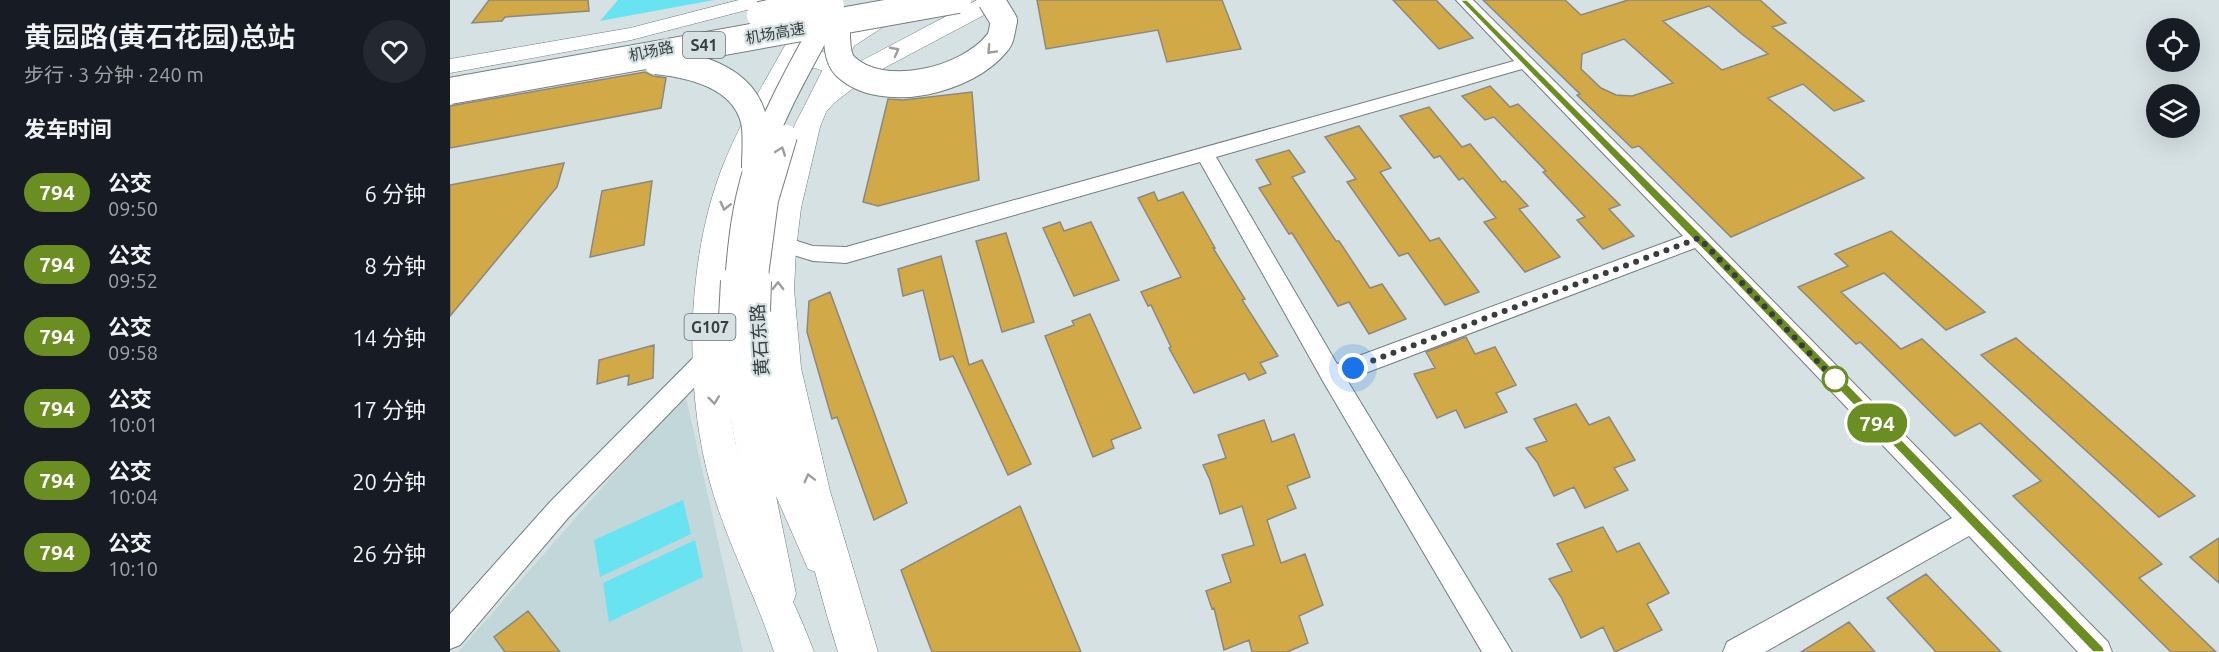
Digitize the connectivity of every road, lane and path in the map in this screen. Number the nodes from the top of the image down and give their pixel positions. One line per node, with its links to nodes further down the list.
1 (764, 0): 14 (main road)
2 (794, 0): 13 (highway)
3 (826, 0): 20 (highway, 机场路, bridge)
4 (836, 0): 13 (main road, bridge)
5 (850, 0): 13 (main road)
6 (870, 0): 20 (highway, 机场高速 / S41, bridge)
7 (952, 0): 11 (main road)
8 (958, 0): 22 (highway, 机场高速 / S41, bridge)
9 (993, 0): 13 (highway, one-way to 13, bridge); 24 (highway, one-way to 9)
10 (1464, 0): 16 (street)
11 (897, 3): 12 (main road); 15 (highway, 机场路, bridge)
12 (868, 26): 13 (main road); 19 (main road)
13 (820, 30): 18 (highway, G107); 21 (main road); 27 (main road, 黄石东路, bridge); 30 (main road, 黄石东路, one-way to 13, bridge)
14 (580, 44): 17 (main road); 21 (main road)
15 (610, 60): 22 (highway, 机场路, bridge); 27 (highway, bridge)
16 (1526, 63): 26 (street); 28 (street)
17 (450, 66)
18 (786, 66): 19 (highway); 25 (highway, G107)
19 (833, 66): 24 (main road)
20 (450, 75)
21 (575, 80): 23 (main road)
22 (450, 90)
23 (450, 103)
24 (814, 109): 25 (highway); 29 (highway)
25 (761, 116): 31 (highway, G107, one-way to 31)
26 (1205, 154): 29 (street); 32 (street)
27 (755, 168): 30 (main road, 黄石东路, bridge)
28 (1699, 238): 32 (street); 33 (street)
29 (781, 244): 34 (highway, one-way to 29)
30 (745, 314): 34 (main road, 黄石东路); 36 (main road, 黄石东路)
31 (710, 356): 35 (street); 36 (highway, G107, one-way to 36)
32 (1332, 376): 38 (street)
33 (1972, 520): 39 (street); 40 (street)
34 (839, 596): 37 (highway, 黄石东路)
35 (450, 635)
36 (789, 636)
37 (858, 652)
38 (1498, 652)
39 (1737, 652)
40 (2098, 652)

